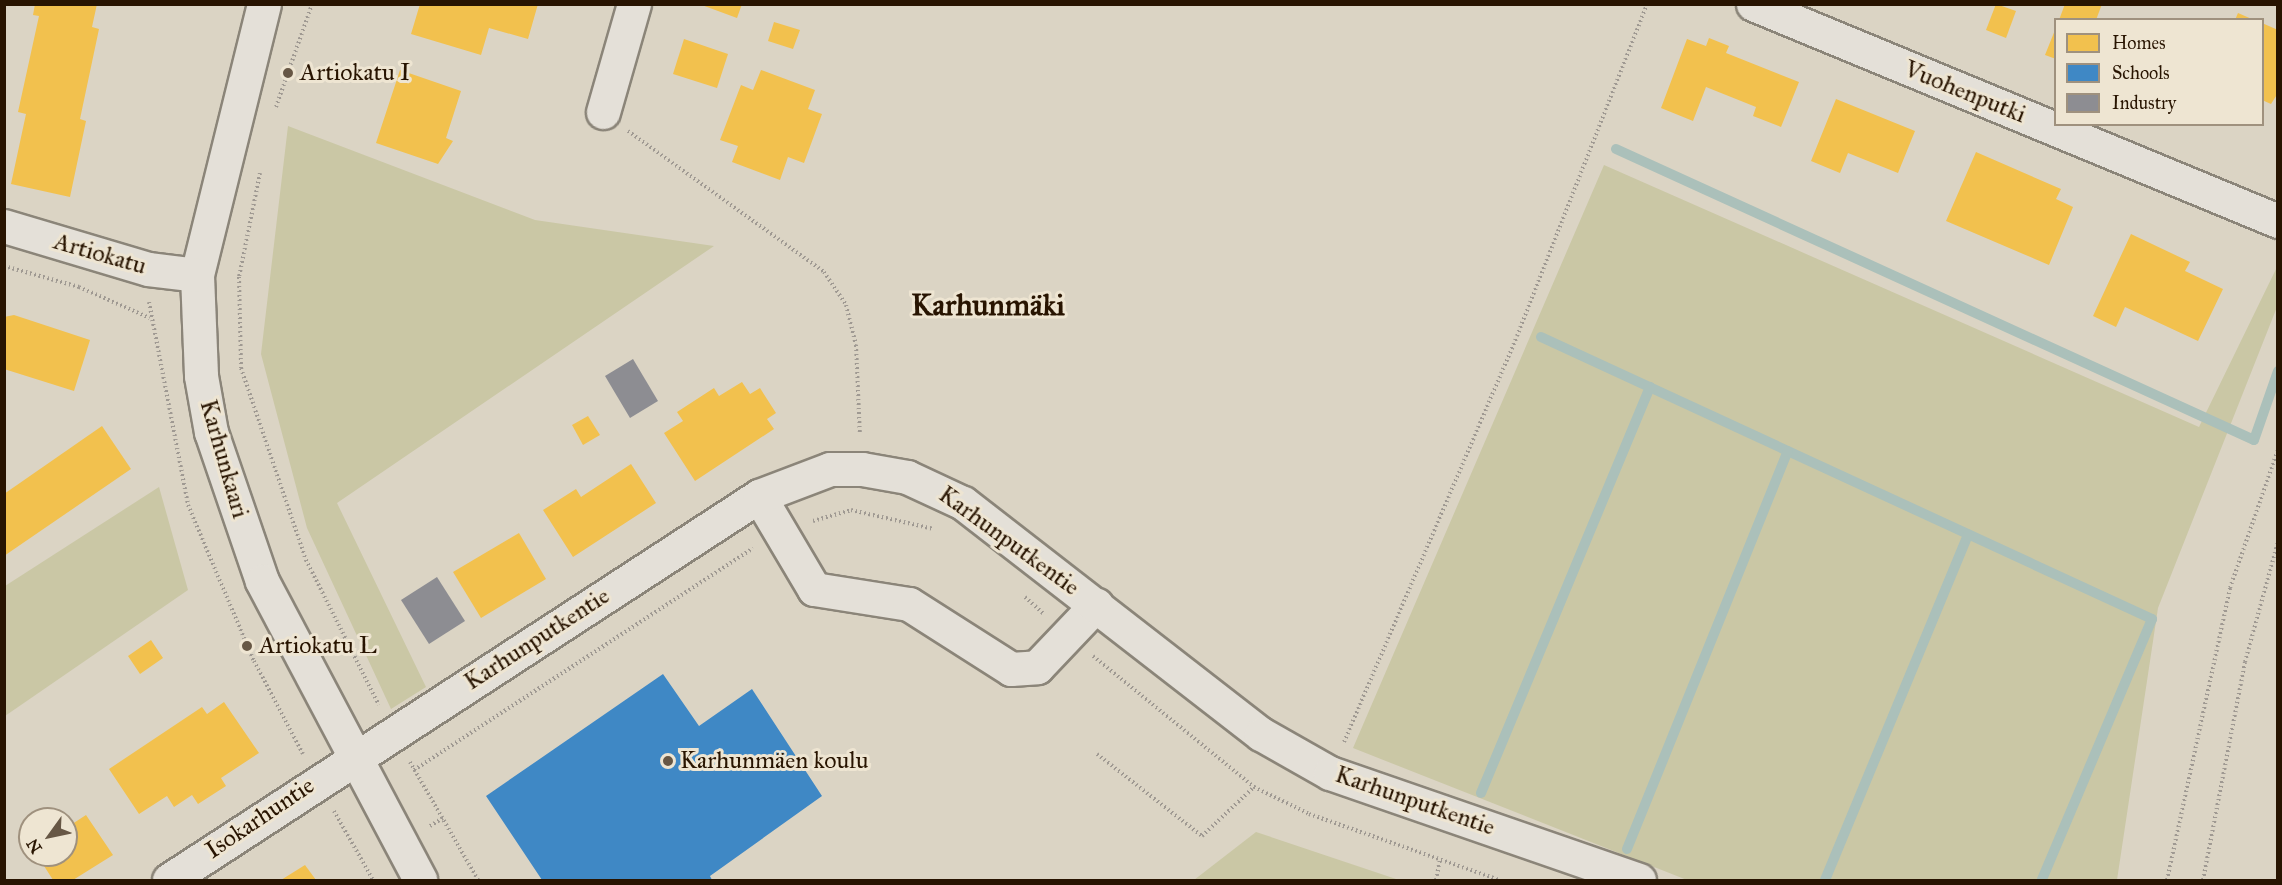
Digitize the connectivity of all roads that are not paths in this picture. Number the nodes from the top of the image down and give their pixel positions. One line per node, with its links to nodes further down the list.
1 (264, 4): 7 (street, Karhunkaari)
2 (634, 4): 4 (street)
3 (1753, 4): 5 (street, Vuohenputki)
4 (603, 112)
5 (2277, 220)
6 (4, 226): 7 (street, Artiokatu)
7 (197, 275): 10 (street, Karhunkaari)
8 (759, 496): 9 (street, Karhunputkentie); 9 (street); 10 (street, Karhunputkentie)
9 (1096, 605): 13 (street, Karhunputkentie)
10 (352, 758): 11 (street, Isokarhuntie); 12 (street, Karhunkaari)
11 (169, 880)
12 (420, 880)
13 (1639, 880)

